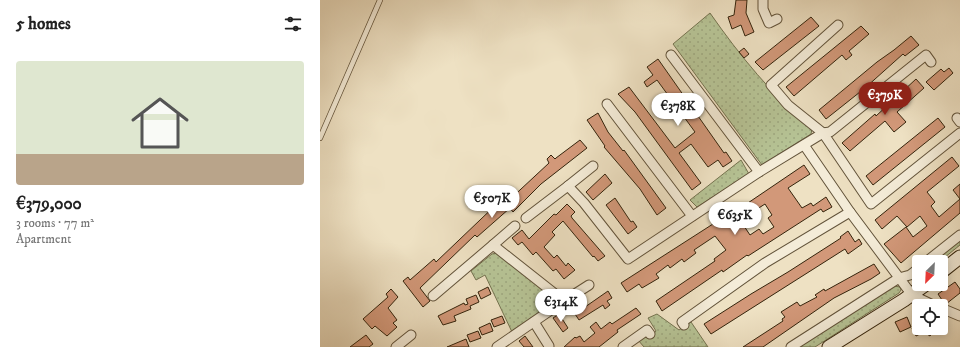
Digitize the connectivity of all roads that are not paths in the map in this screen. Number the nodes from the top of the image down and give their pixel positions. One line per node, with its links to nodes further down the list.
1 (380, 0): 10 (lane)
2 (763, 0): 3 (street)
3 (777, 19)
4 (838, 25): 8 (street)
5 (671, 55): 13 (street)
6 (932, 62): 8 (street)
7 (608, 104): 16 (street)
8 (823, 133): 9 (street); 11 (street)
9 (960, 133)
10 (320, 138)
11 (804, 145): 13 (street); 15 (street)
12 (593, 166): 14 (street)
13 (758, 172): 16 (street)
14 (568, 186): 16 (street); 17 (street)
15 (850, 212): 25 (street); 35 (street)
16 (692, 216)
17 (526, 218)
18 (515, 226): 20 (street)
19 (960, 235): 21 (street)
20 (493, 245): 29 (street); 31 (street)
21 (935, 255)
22 (960, 257): 23 (street)
23 (948, 266)
24 (912, 274): 25 (street)
25 (899, 278): 28 (street); 42 (street)
26 (589, 285): 31 (street)
27 (917, 291): 28 (street)
28 (912, 295): 30 (street); 43 (street)
29 (432, 296)
30 (920, 299)
31 (564, 301): 34 (street)
32 (948, 311): 33 (street)
33 (960, 316)
34 (534, 322): 38 (street); 40 (street)
35 (684, 325)
36 (650, 334): 41 (street)
37 (411, 335): 39 (street)
38 (549, 346)
39 (396, 347)
40 (497, 347)
41 (622, 347)
42 (791, 347)
43 (829, 347)

